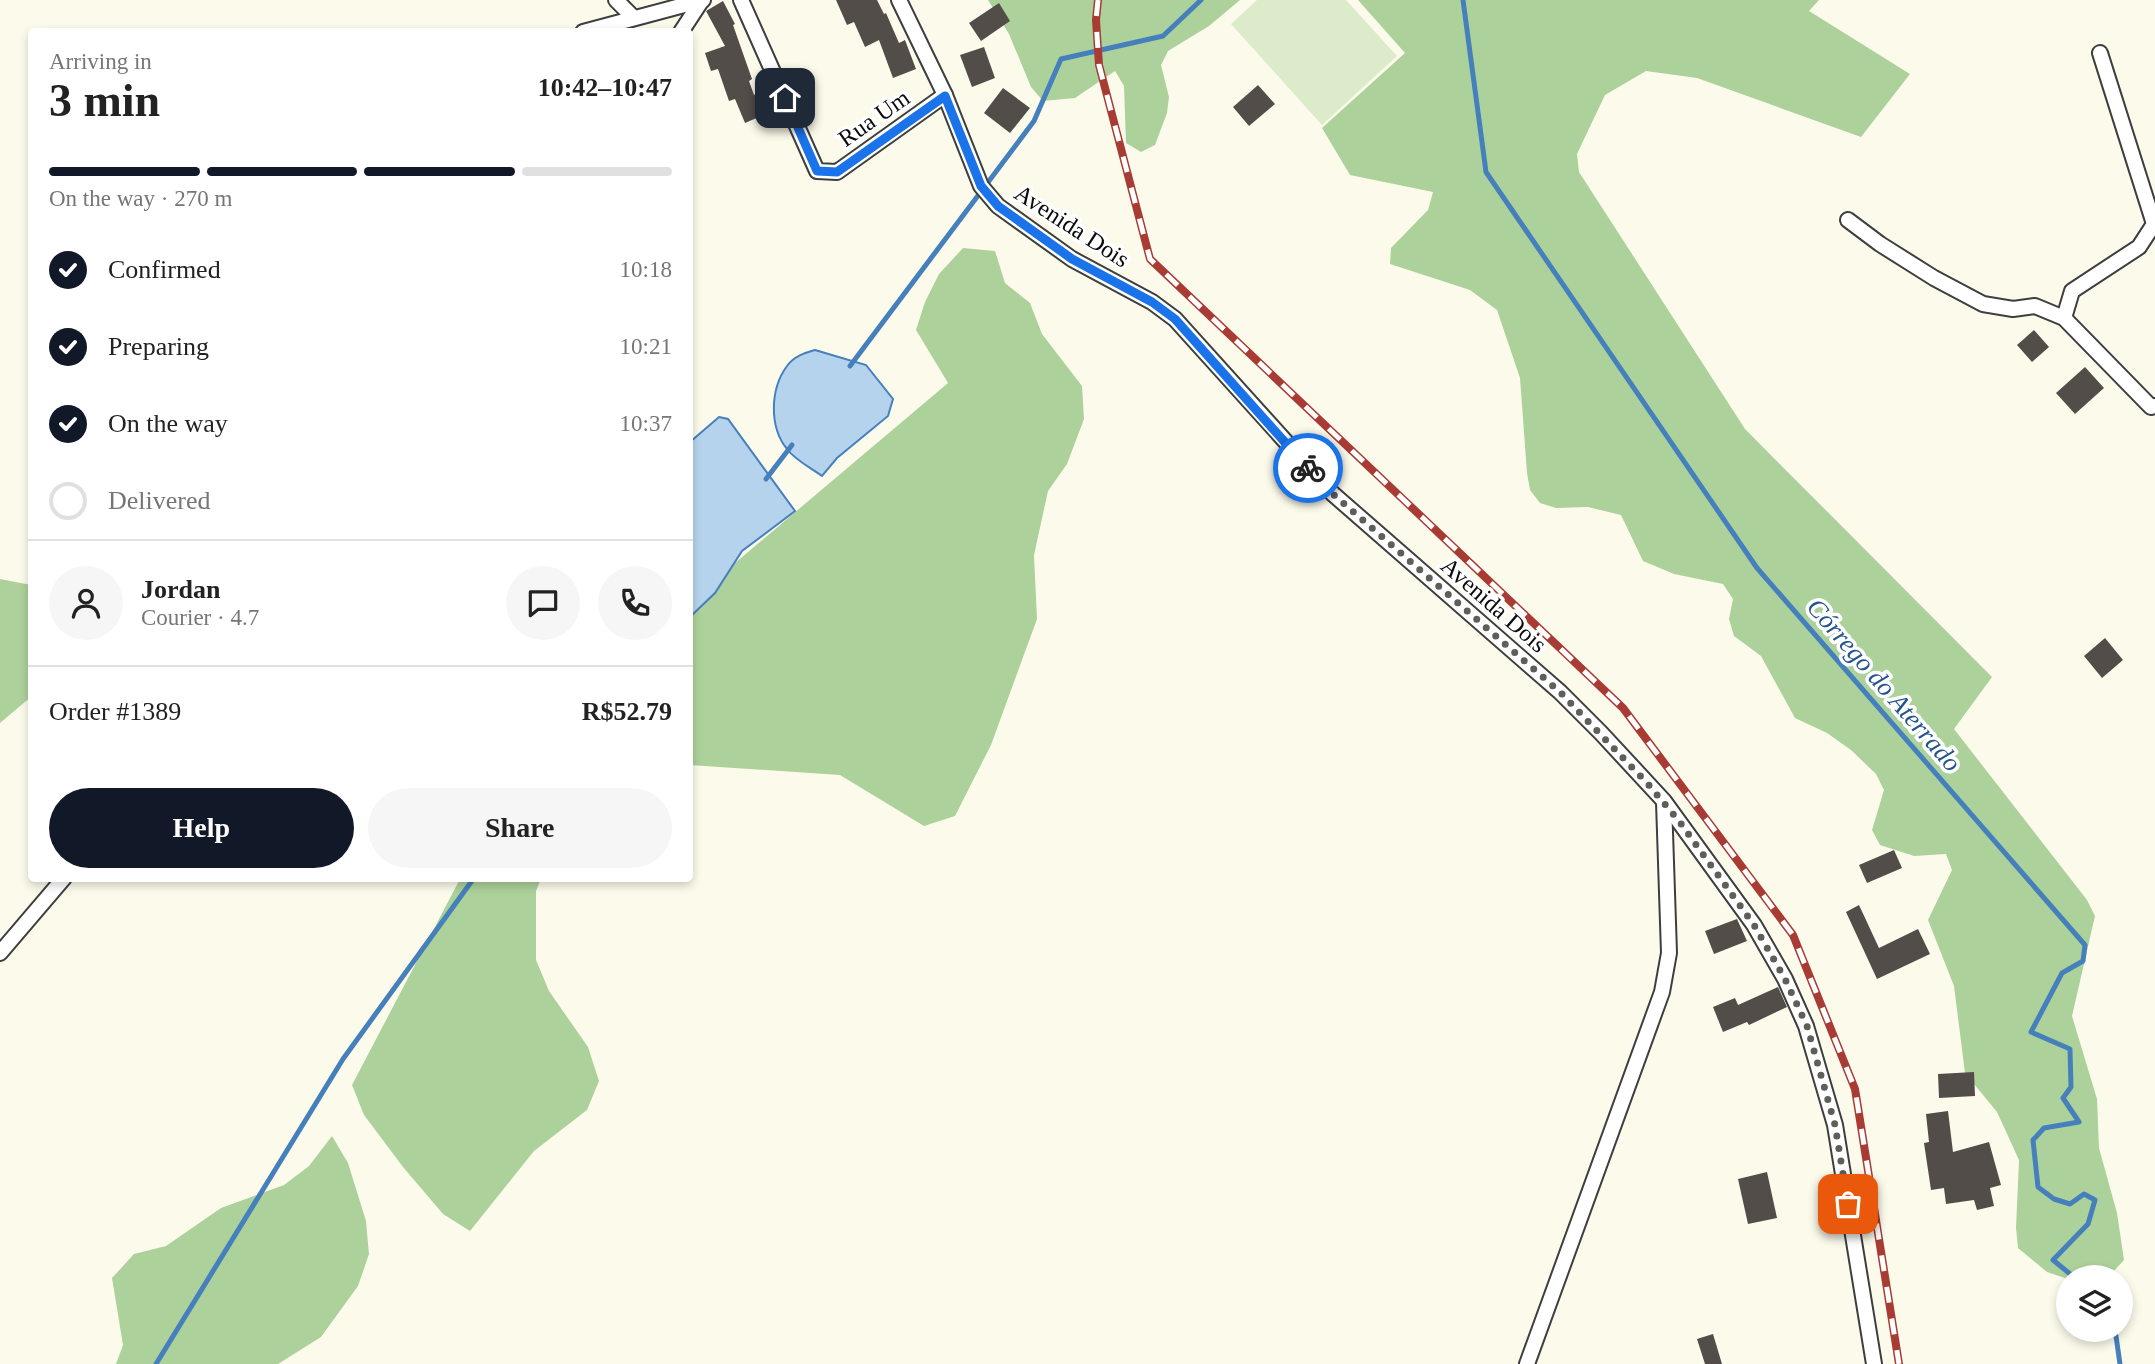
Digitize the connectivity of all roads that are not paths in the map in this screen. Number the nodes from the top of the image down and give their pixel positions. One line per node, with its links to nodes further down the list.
1 (616, 0): 5 (street)
2 (703, 0): 5 (street); 7 (street)
3 (741, 0): 9 (street, Rua Um)
4 (900, 0): 9 (street, Avenida Dois)
5 (634, 18): 6 (street)
6 (598, 28)
7 (684, 28)
8 (2100, 53): 11 (street)
9 (945, 96): 13 (street, Avenida Dois)
10 (1848, 220): 11 (street)
11 (2064, 318): 12 (street)
12 (2155, 406)
13 (1664, 801): 16 (street); 17 (street, Avenida Dois)
14 (61, 882): 15 (street)
15 (0, 953)
16 (1527, 1364)
17 (1874, 1364)

